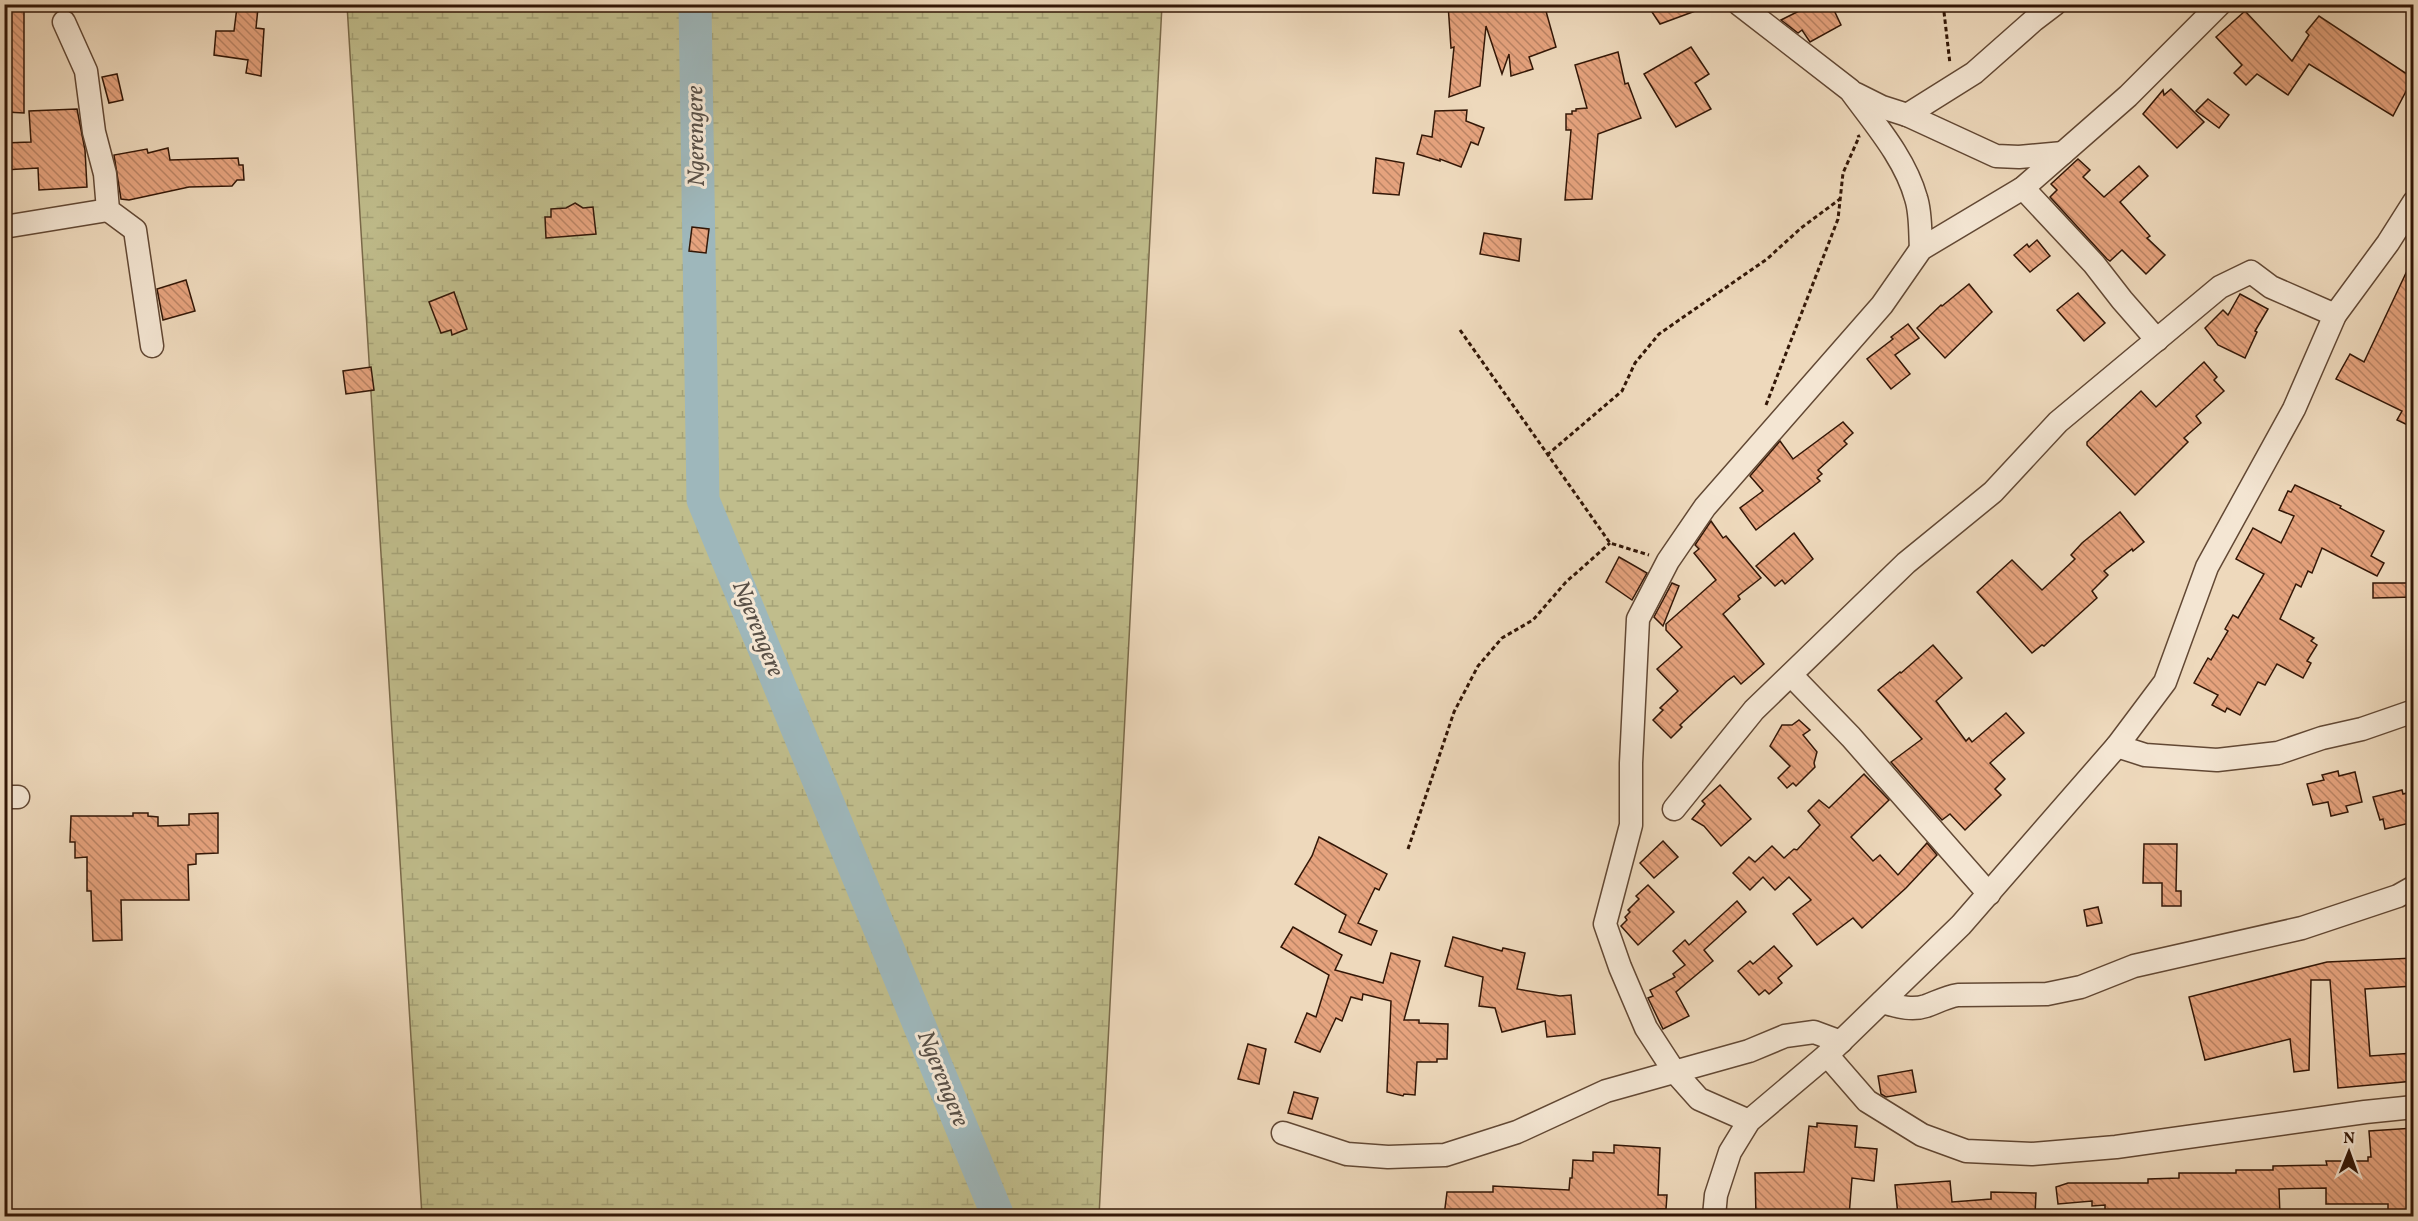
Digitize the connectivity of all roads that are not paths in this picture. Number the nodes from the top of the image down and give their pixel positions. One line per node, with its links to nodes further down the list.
1 (1739, 4): 5 (street)
2 (2055, 4): 6 (street)
3 (2220, 4): 7 (street)
4 (64, 22): 10 (street)
5 (1850, 90): 6 (street); 12 (street)
6 (1907, 115): 7 (street)
7 (2063, 153): 8 (street)
8 (2023, 188): 12 (street); 14 (street)
9 (2414, 202): 13 (street)
10 (108, 210): 11 (street); 15 (street)
11 (4, 227)
12 (1921, 249): 24 (street)
13 (2335, 315): 14 (street); 18 (street)
14 (2157, 340): 16 (street)
15 (152, 346)
16 (1791, 675): 19 (street); 21 (street)
17 (2414, 711): 18 (street)
18 (2117, 746): 21 (street)
19 (1674, 809)
20 (2414, 887): 22 (street)
21 (1989, 894): 22 (street)
22 (1882, 1002): 23 (street)
23 (1834, 1049): 24 (street); 25 (street); 26 (street)
24 (1674, 1071): 26 (street); 27 (street)
25 (2414, 1107)
26 (1749, 1121): 28 (street)
27 (1283, 1133)
28 (1714, 1216)

